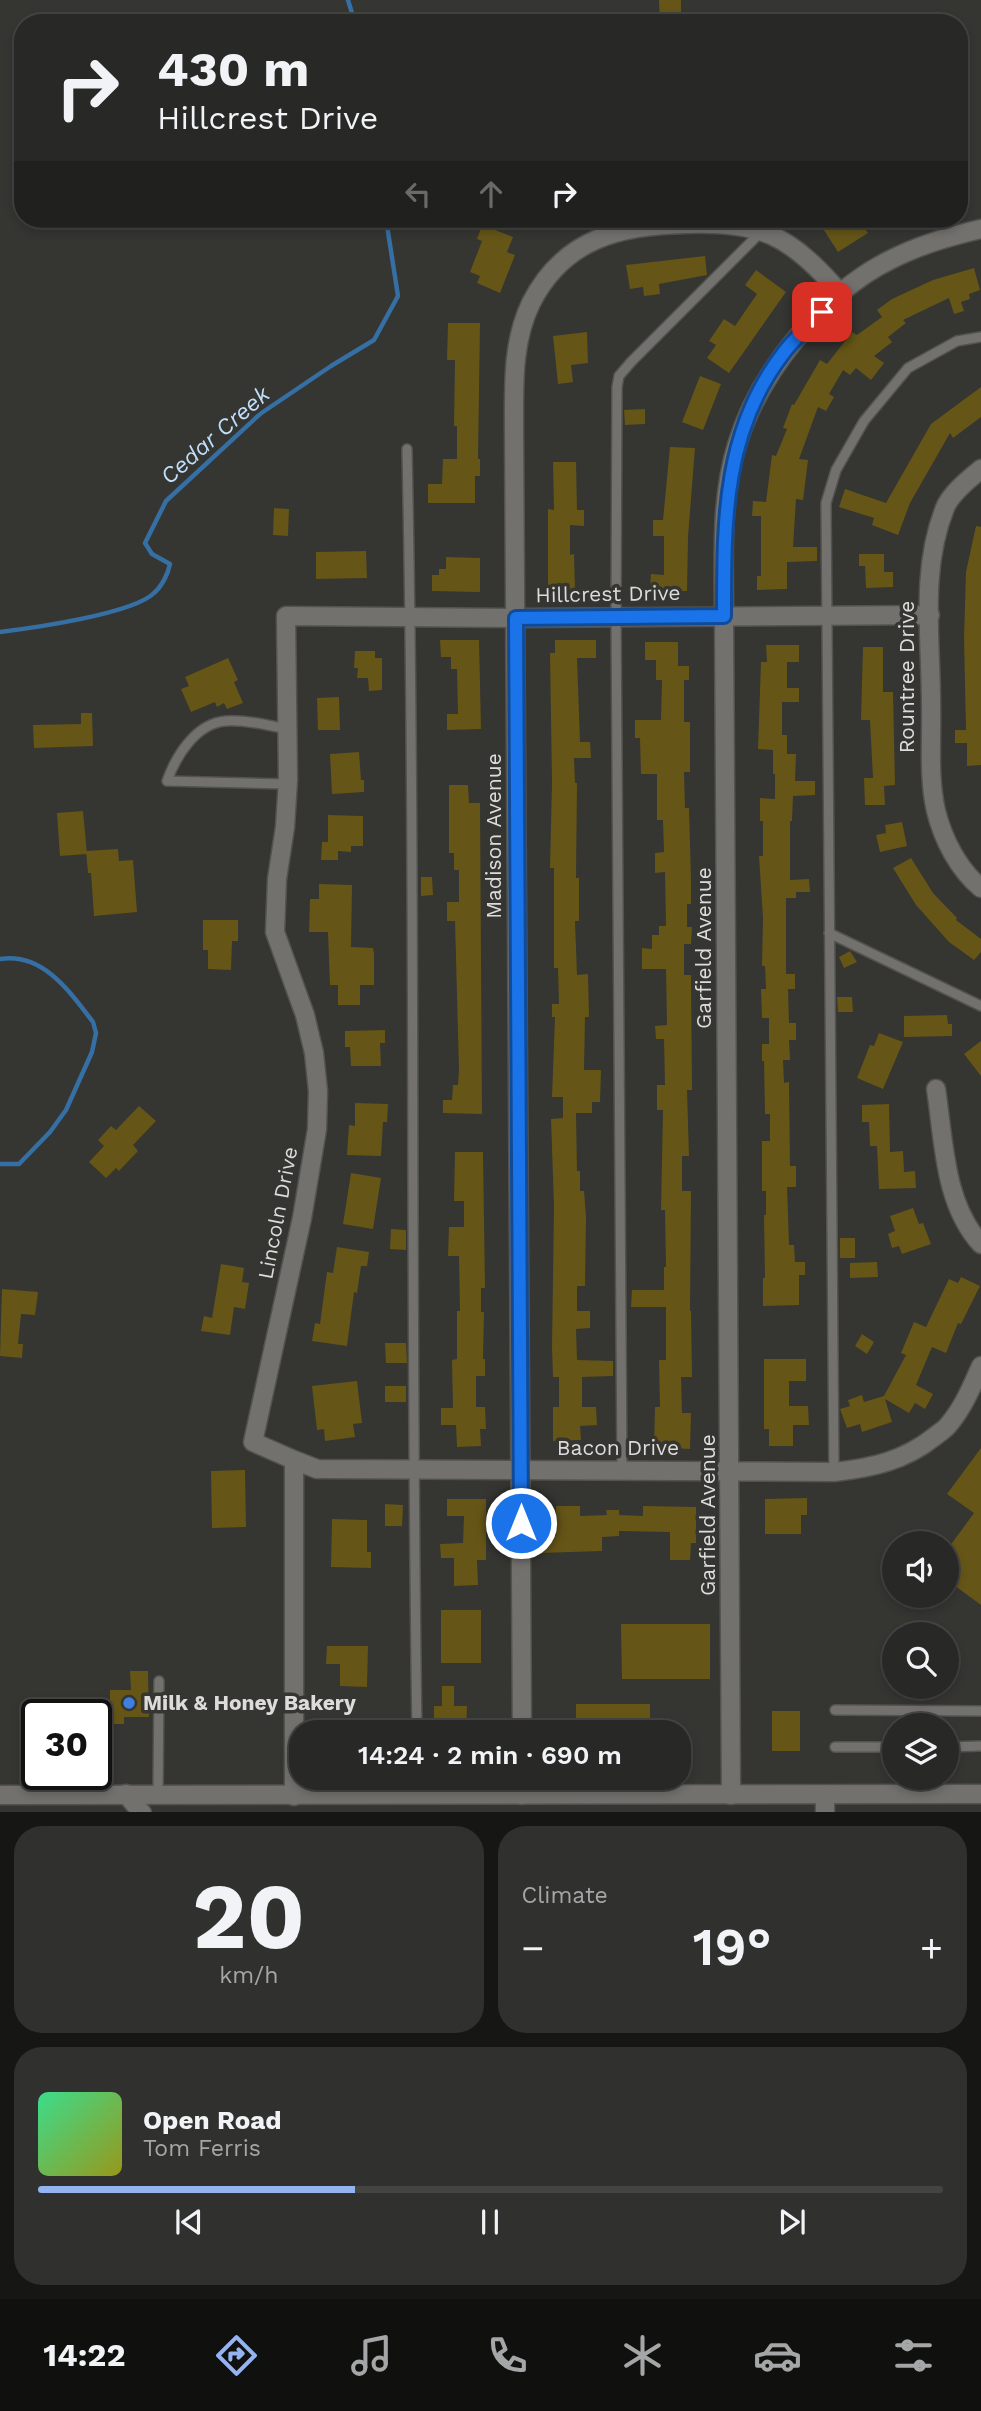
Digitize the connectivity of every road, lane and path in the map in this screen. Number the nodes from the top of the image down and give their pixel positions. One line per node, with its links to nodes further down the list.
1 (639, 228): 15 (street, Madison Avenue)
2 (746, 228): 4 (street, Madison Avenue)
3 (981, 229): 5 (street, Garfield Avenue)
4 (761, 232): 5 (street, Madison Avenue); 14 (lane)
5 (840, 293): 11 (street, Garfield Avenue)
6 (981, 337): 9 (lane)
7 (407, 449): 13 (lane)
8 (981, 469): 10 (street, Rountree Drive)
9 (827, 615): 10 (street, Hillcrest Drive); 11 (street, Hillcrest Drive); 19 (lane)
10 (930, 615): 18 (street, Rountree Drive)
11 (724, 616): 14 (street, Hillcrest Drive); 28 (street, Garfield Avenue)
12 (286, 617): 13 (street, Hillcrest Drive); 16 (street, Lincoln Drive)
13 (410, 617): 15 (street, Hillcrest Drive); 25 (lane)
14 (616, 617): 15 (street, Hillcrest Drive); 27 (lane)
15 (516, 618): 26 (street, Madison Avenue)
16 (287, 729): 17 (street, Lincoln Drive); 17 (lane)
17 (288, 784): 24 (street, Lincoln Drive)
18 (981, 888)
19 (830, 933): 20 (lane); 29 (lane)
20 (981, 1006)
21 (936, 1089): 22 (street)
22 (981, 1244)
23 (981, 1366): 29 (street, Bacon Drive)
24 (293, 1460): 25 (street, Bacon Drive); 45 (street)
25 (412, 1470): 26 (street, Bacon Drive); 33 (lane)
26 (521, 1471): 27 (street, Bacon Drive); 34 (street, Madison Avenue)
27 (622, 1471): 28 (street, Bacon Drive)
28 (730, 1472): 29 (street, Bacon Drive); 44 (street, Garfield Avenue)
29 (834, 1472)
30 (159, 1681): 41 (lane)
31 (835, 1710): 32 (lane)
32 (981, 1710)
33 (416, 1720)
34 (522, 1720)
35 (981, 1746): 38 (lane)
36 (835, 1747): 37 (lane)
37 (882, 1747)
38 (959, 1747)
39 (376, 1790): 45 (street)
40 (600, 1790): 44 (street)
41 (158, 1794): 45 (street); 46 (street)
42 (981, 1794): 47 (street)
43 (0, 1795): 46 (street)
44 (731, 1795): 47 (street)
45 (294, 1796)
46 (126, 1803): 48 (street)
47 (825, 1804)
48 (142, 1812)

